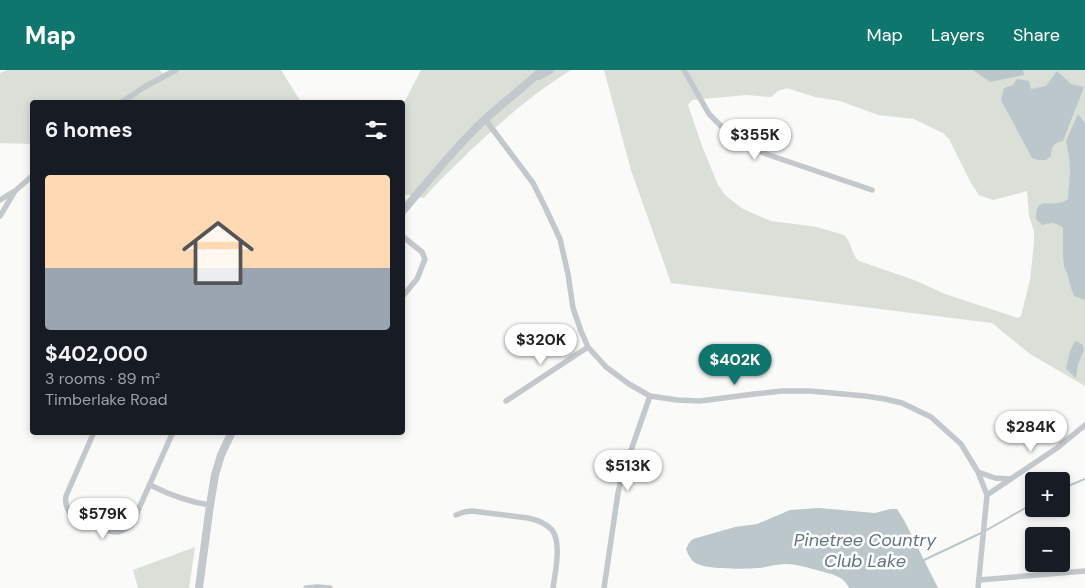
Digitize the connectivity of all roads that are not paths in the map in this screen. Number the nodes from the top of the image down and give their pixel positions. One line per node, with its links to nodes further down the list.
1 (176, 70): 6 (street)
2 (542, 70): 5 (street)
3 (550, 70): 5 (street)
4 (684, 70): 9 (street)
5 (532, 79): 7 (street)
6 (125, 100)
7 (485, 119): 12 (street); 16 (street)
8 (30, 178): 10 (street)
9 (872, 190)
10 (15, 191): 11 (street); 13 (street)
11 (0, 200)
12 (405, 208)
13 (0, 216)
14 (405, 238): 15 (street)
15 (405, 293)
16 (588, 347): 17 (street); 18 (street)
17 (650, 396): 23 (street); 35 (street)
18 (506, 401)
19 (1085, 425): 24 (street)
20 (93, 435): 25 (street)
21 (172, 435): 25 (street)
22 (231, 435): 27 (street)
23 (978, 472): 24 (street); 26 (street)
24 (1010, 479): 26 (street)
25 (150, 485): 27 (street)
26 (987, 495): 30 (street)
27 (210, 505): 31 (street)
28 (456, 515): 34 (street)
29 (1085, 571): 30 (street)
30 (979, 580): 36 (street)
31 (199, 588)
32 (306, 588): 33 (street)
33 (330, 588)
34 (553, 588)
35 (604, 588)
36 (978, 588)

